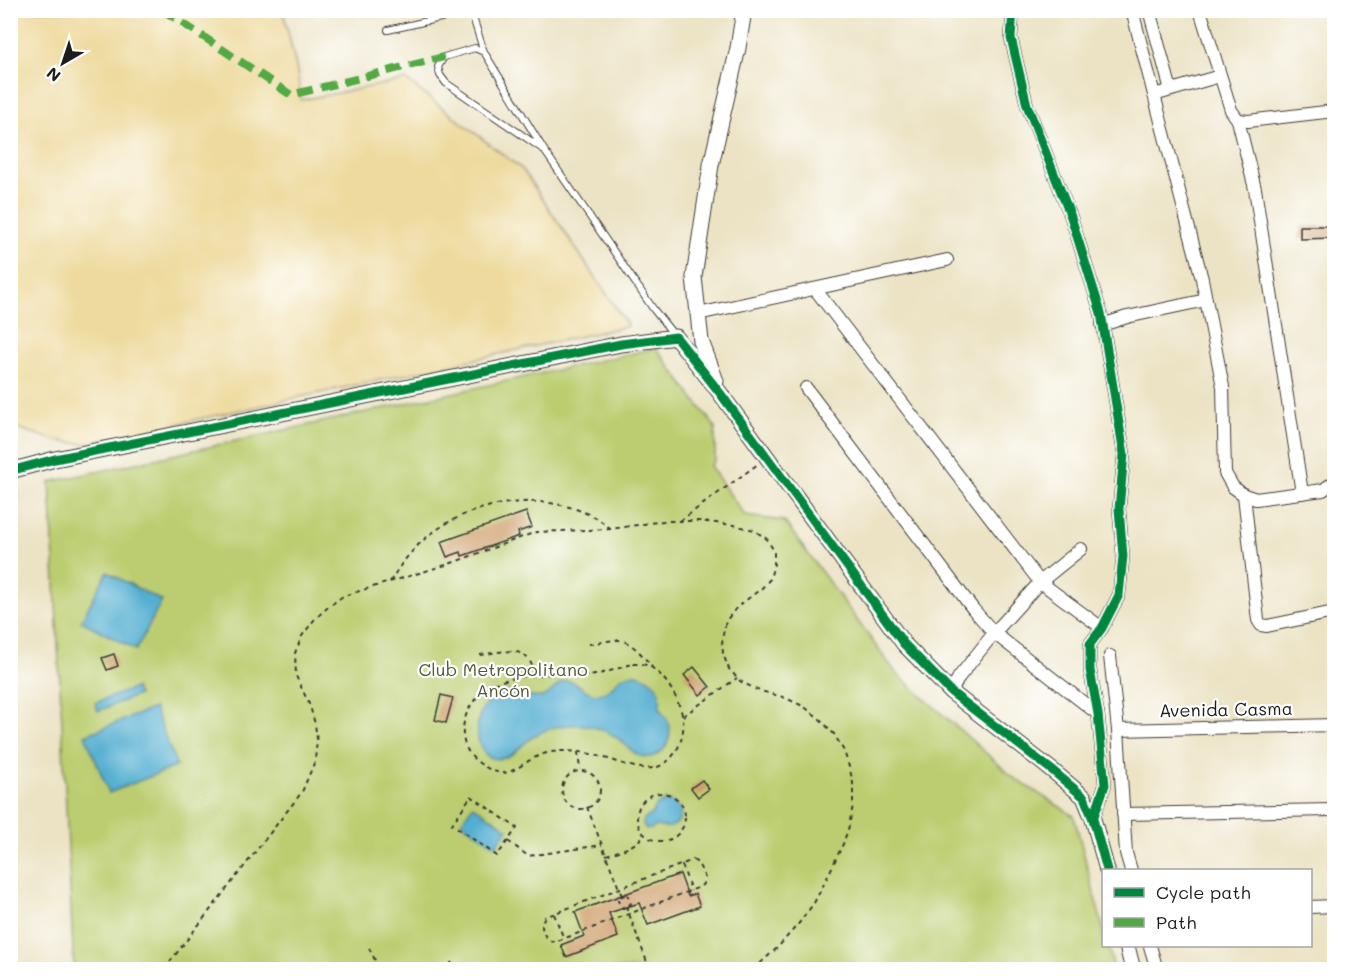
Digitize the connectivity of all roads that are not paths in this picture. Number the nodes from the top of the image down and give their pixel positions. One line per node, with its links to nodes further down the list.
1 (744, 10): 17 (street)
2 (1013, 10): 18 (street)
3 (1132, 10): 10 (street)
4 (1149, 10): 9 (street)
5 (1200, 10): 8 (street)
6 (388, 30): 7 (lane)
7 (484, 52): 13 (lane); 13 (lane)
8 (1220, 76): 9 (street); 12 (street)
9 (1171, 90): 10 (street)
10 (1154, 95): 16 (street)
11 (1335, 111): 12 (street)
12 (1238, 120): 24 (street)
13 (544, 150): 19 (lane)
14 (947, 260): 15 (street)
15 (814, 289): 17 (street); 27 (street)
16 (1206, 300): 18 (street); 25 (street)
17 (698, 314): 21 (street)
18 (1102, 325): 29 (street)
19 (676, 337): 21 (street); 22 (street)
20 (806, 388): 30 (street)
21 (720, 393): 32 (street)
22 (10, 471)
23 (1335, 482): 24 (street)
24 (1302, 493): 25 (street)
25 (1244, 495): 28 (street)
26 (1081, 549): 27 (street)
27 (1040, 582): 29 (street); 30 (street)
28 (1335, 612)
29 (1102, 628): 33 (street)
30 (994, 633): 32 (street); 33 (street)
31 (1110, 656): 35 (street)
32 (951, 692): 38 (street)
33 (1098, 714): 38 (street)
34 (1335, 725): 35 (street, Avenida Casma)
35 (1118, 730): 37 (street)
36 (1335, 810): 37 (street)
37 (1123, 814): 40 (street)
38 (1093, 819): 39 (street)
39 (1107, 869)
40 (1131, 869)
41 (1335, 906): 42 (street)
42 (1312, 907)
43 (1128, 947): 45 (street)
44 (1151, 947): 46 (street)
45 (1133, 969)
46 (1157, 969)

